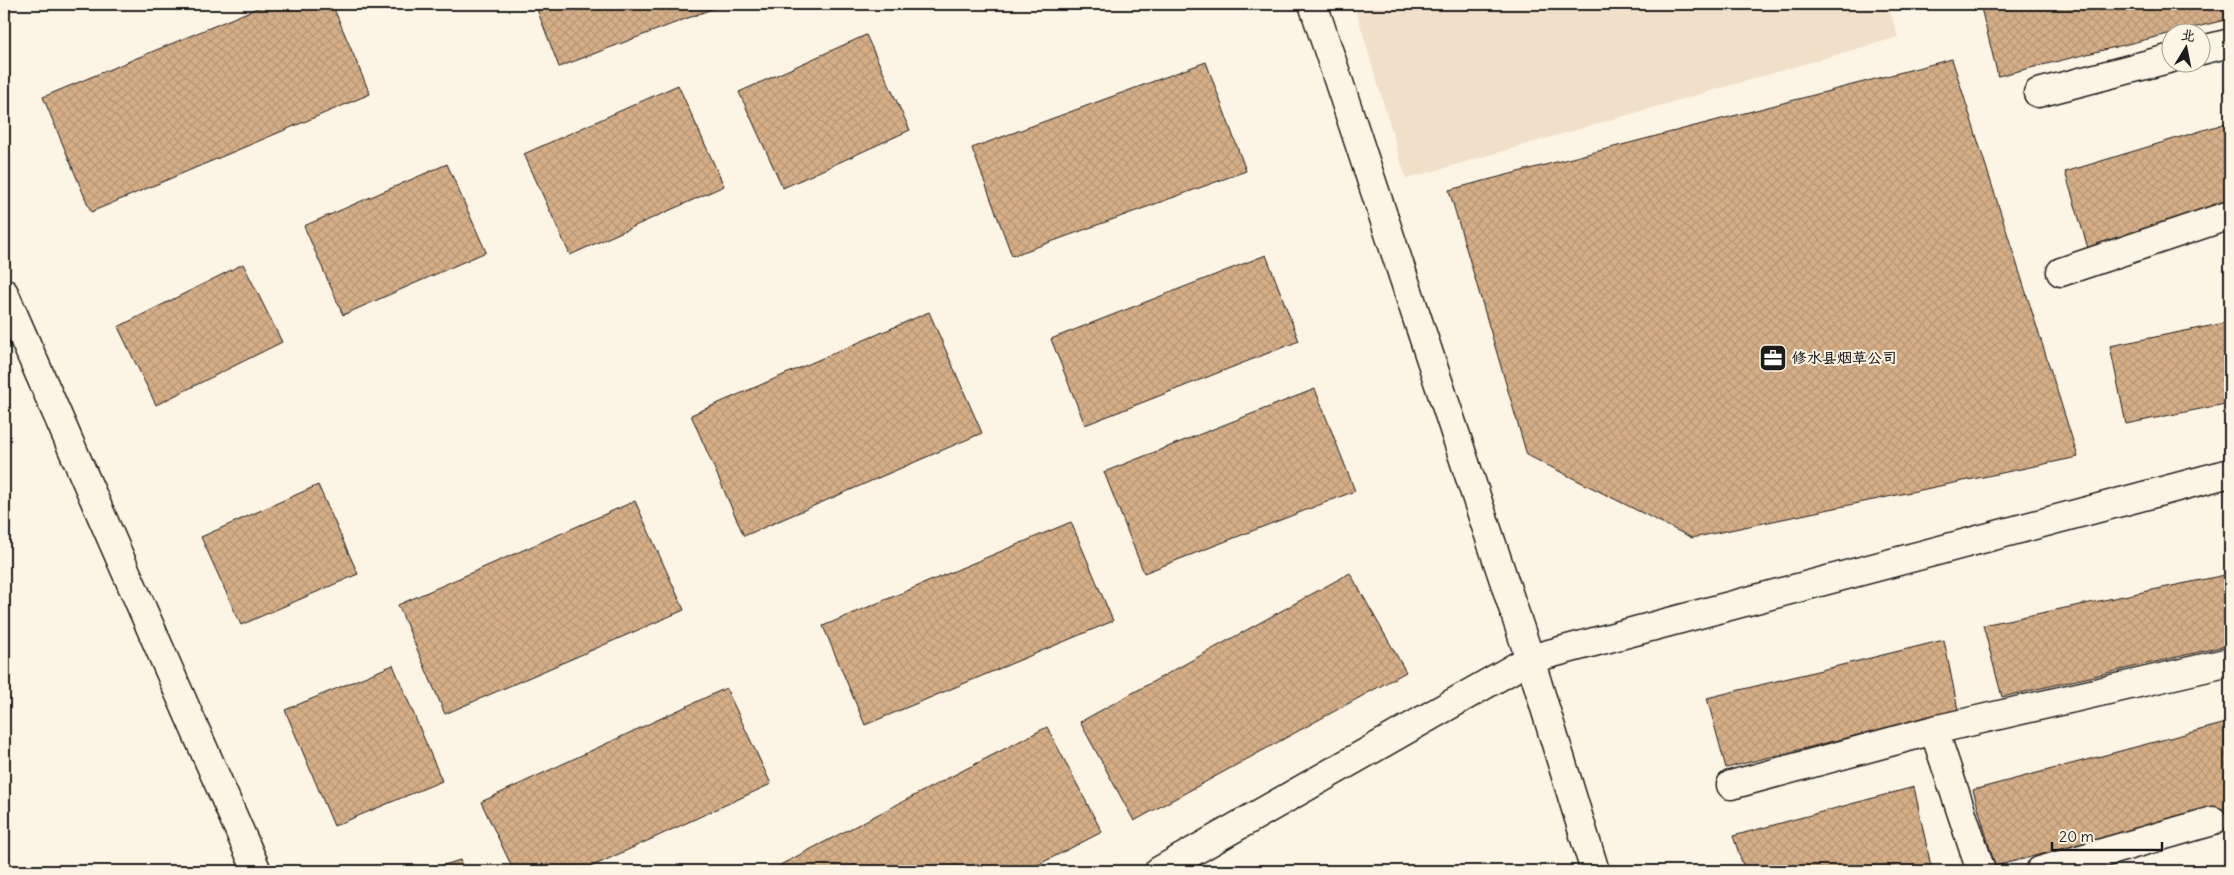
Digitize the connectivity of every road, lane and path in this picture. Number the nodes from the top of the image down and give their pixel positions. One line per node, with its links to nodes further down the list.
1 (1314, 4): 10 (street)
2 (2230, 43): 3 (street)
3 (2212, 48)
4 (2162, 61): 5 (street)
5 (2038, 92)
6 (2230, 215): 7 (street)
7 (2061, 272)
8 (4, 293): 15 (street)
9 (2230, 473): 10 (street)
10 (1530, 659): 16 (street); 17 (street)
11 (2230, 662): 12 (street)
12 (1934, 730): 13 (street); 18 (street)
13 (1731, 785)
14 (2213, 821): 19 (street)
15 (257, 871)
16 (1159, 871)
17 (1595, 871)
18 (1981, 871)
19 (2040, 871)

